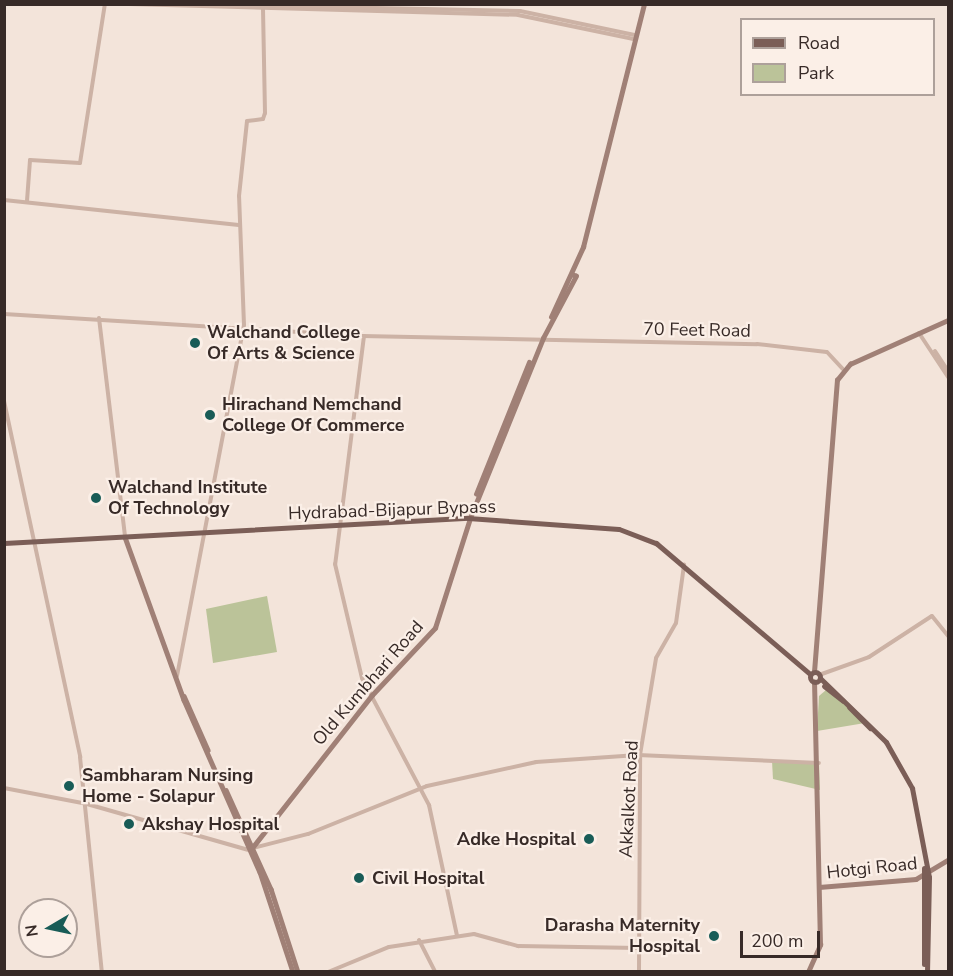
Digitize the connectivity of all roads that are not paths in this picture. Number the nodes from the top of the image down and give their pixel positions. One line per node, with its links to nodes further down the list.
1 (105, 4): 9 (street)
2 (129, 4): 5 (street)
3 (182, 4): 5 (street)
4 (645, 4): 7 (main road, Old Kumbhari Road)
5 (222, 7): 6 (street)
6 (263, 9): 7 (street); 10 (street)
7 (635, 37): 17 (main road, Old Kumbhari Road)
8 (4, 200): 9 (street)
9 (27, 201): 10 (street)
10 (239, 225): 14 (street)
11 (4, 314): 12 (street, 70 Feet Road)
12 (99, 318): 14 (street, 70 Feet Road); 25 (street)
13 (948, 320): 15 (main road)
14 (244, 325): 16 (street, 70 Feet Road); 24 (street)
15 (920, 334): 18 (main road); 19 (street); 20 (street)
16 (364, 336): 17 (street, 70 Feet Road); 23 (street)
17 (541, 338): 18 (street, 70 Feet Road); 22 (main road, Old Kumbhari Road)
18 (843, 369): 31 (main road)
19 (948, 371)
20 (948, 377)
21 (4, 401): 26 (street)
22 (469, 518): 23 (main road, Hydrabad-Bijapur Bypass); 28 (main road, Hydrabad-Bijapur Bypass); 32 (main road, Old Kumbhari Road)
23 (337, 526): 24 (main road, Hydrabad-Bijapur Bypass); 32 (street)
24 (204, 533): 25 (main road, Hydrabad-Bijapur Bypass); 30 (street)
25 (125, 537): 26 (main road, Hydrabad-Bijapur Bypass); 30 (main road)
26 (32, 541): 27 (main road, Hydrabad-Bijapur Bypass); 37 (street)
27 (4, 543)
28 (684, 564): 31 (main road, Hydrabad-Bijapur Bypass); 33 (street, Akkalkot Road)
29 (948, 636): 31 (street)
30 (177, 676): 38 (main road)
31 (816, 677): 34 (main road); 40 (main road, Hydrabad-Bijapur Bypass)
32 (372, 695): 36 (street); 38 (main road, Old Kumbhari Road)
33 (640, 755): 34 (street); 36 (street); 44 (street, Akkalkot Road)
34 (819, 763): 41 (main road)
35 (4, 788): 37 (street)
36 (420, 788): 38 (street); 42 (street)
37 (87, 804): 38 (street); 45 (street)
38 (250, 849): 46 (main road); 47 (main road)
39 (948, 862): 40 (main road, Hotgi Road)
40 (927, 877): 41 (main road, Hotgi Road); 52 (main road, Hydrabad-Bijapur Bypass)
41 (819, 887): 51 (main road)
42 (457, 936): 43 (street); 44 (street)
43 (419, 940): 48 (street); 49 (street)
44 (639, 948): 50 (street, Akkalkot Road)
45 (102, 972)
46 (293, 972)
47 (298, 972)
48 (328, 972)
49 (435, 972)
50 (639, 972)
51 (808, 972)
52 (926, 972)

